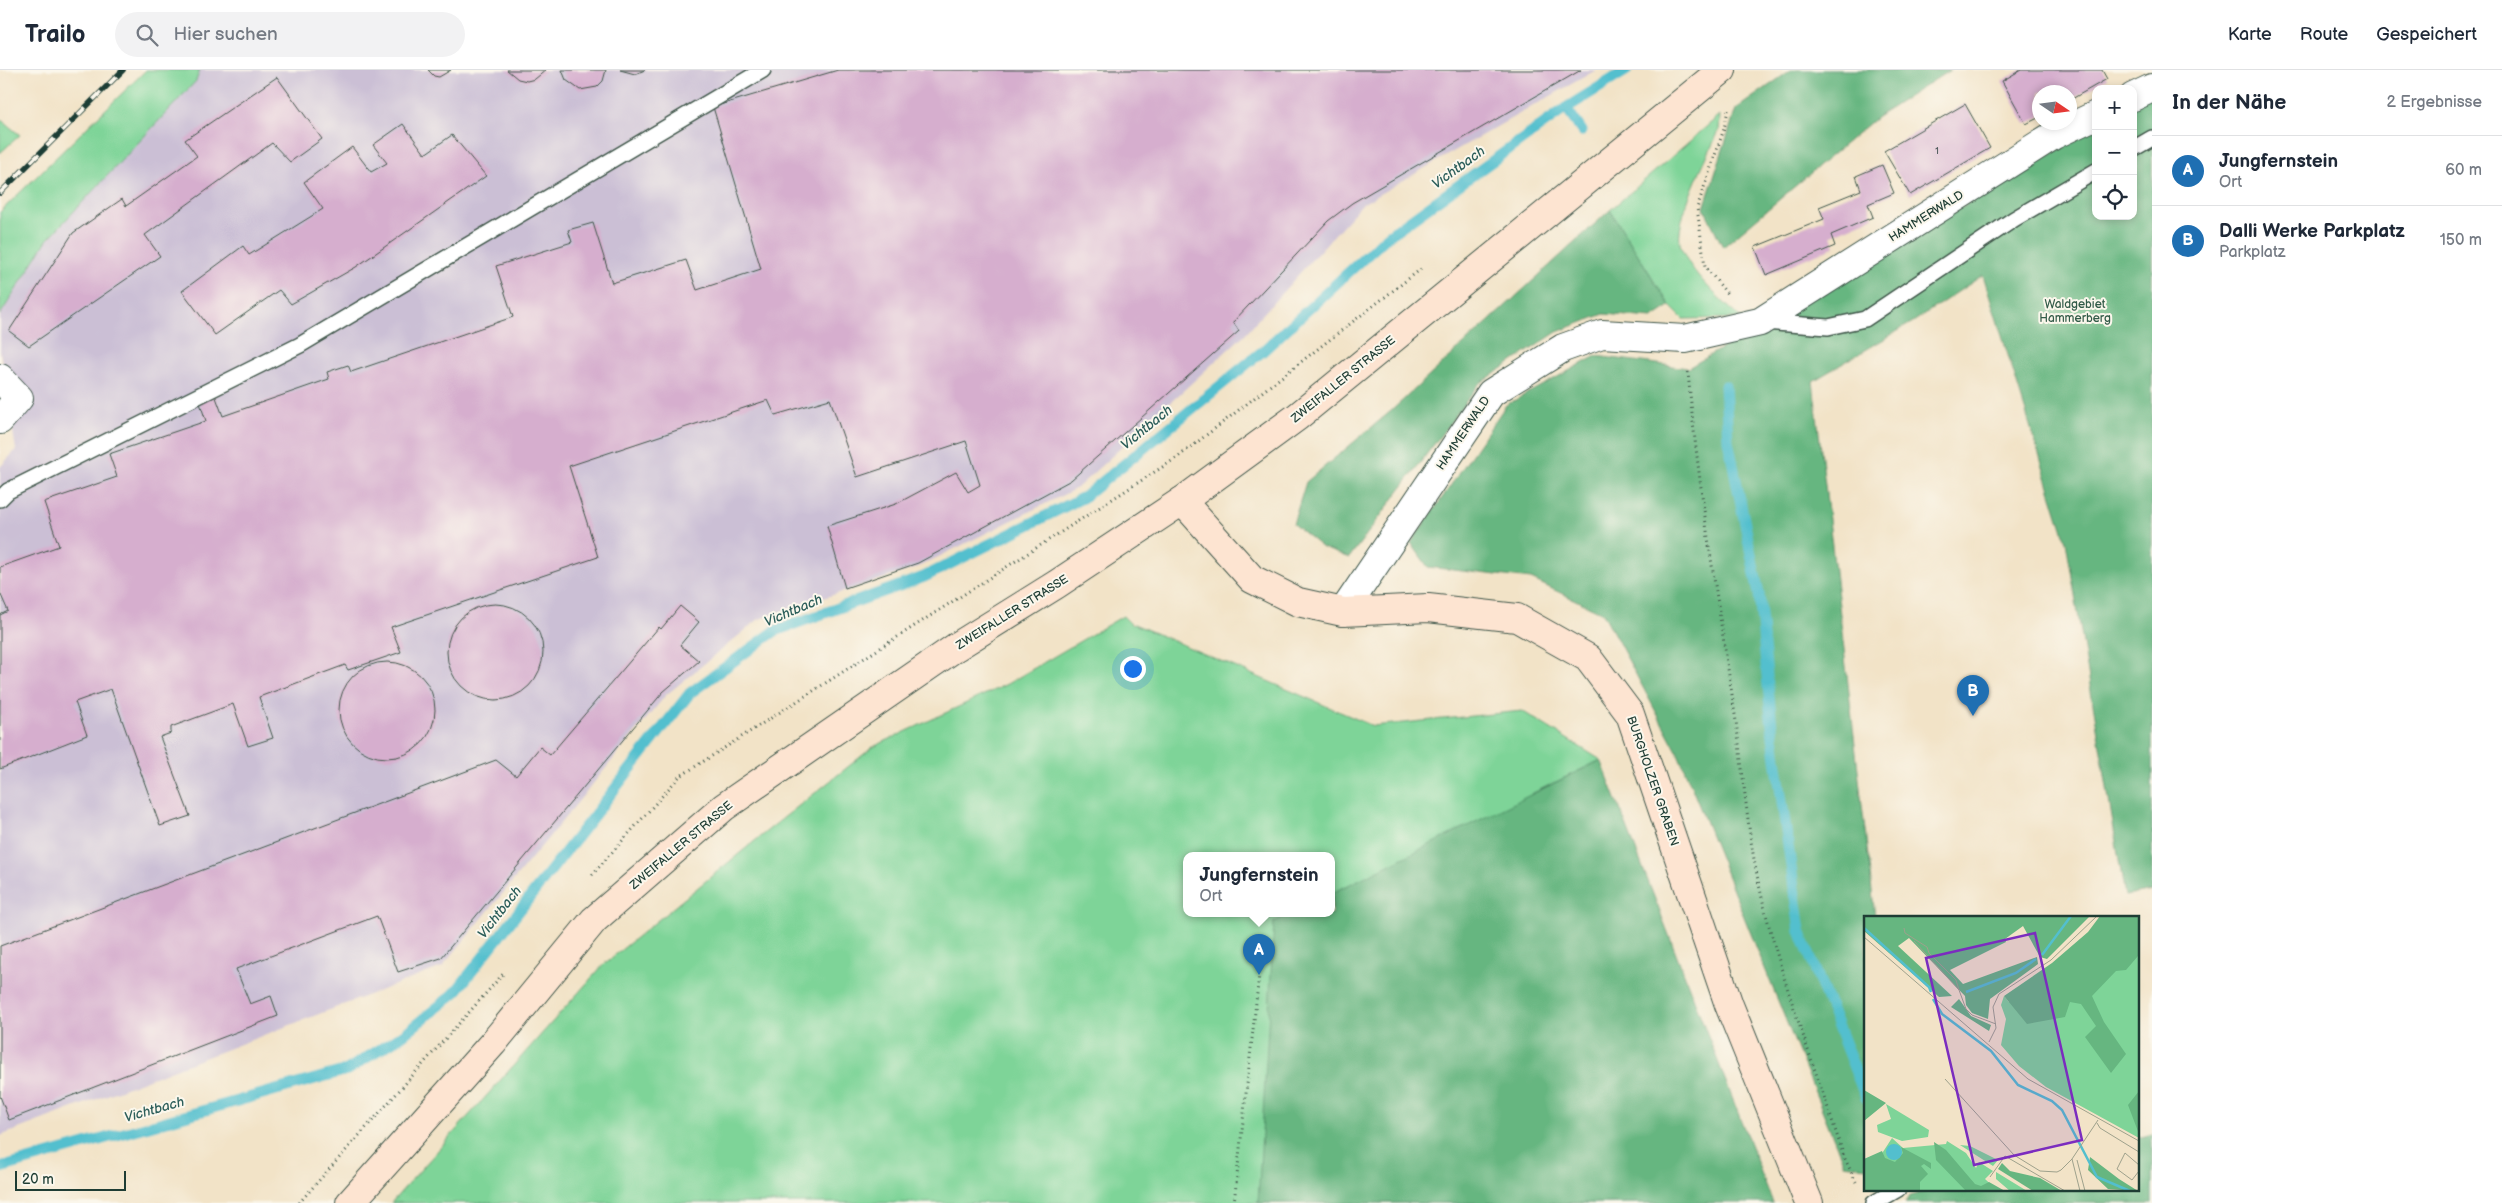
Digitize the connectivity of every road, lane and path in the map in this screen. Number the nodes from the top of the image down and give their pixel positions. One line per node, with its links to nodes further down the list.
1 (763, 70): 14 (lane)
2 (1722, 70): 15 (main road, ZWEIFALLER STRASSE)
3 (2152, 88): 4 (street)
4 (2137, 95)
5 (1729, 104): 10 (path)
6 (2092, 117): 10 (street, HAMMERWALD)
7 (2152, 138): 8 (lane)
8 (2137, 147)
9 (2092, 173): 10 (lane, HAMMERWALD)
10 (1760, 322): 11 (street, HAMMERWALD)
11 (1685, 339): 16 (street, HAMMERWALD); 18 (path)
12 (0, 378): 13 (street)
13 (0, 420)
14 (0, 499)
15 (1182, 500): 16 (main road, BURGHOLZER GRABEN); 20 (main road, ZWEIFALLER STRASSE)
16 (1343, 612): 22 (main road, BURGHOLZER GRABEN)
17 (1259, 975): 21 (path)
18 (1859, 1188)
19 (1896, 1190): 23 (lane)
20 (350, 1203)
21 (1234, 1203)
22 (1809, 1203)
23 (1874, 1203)

